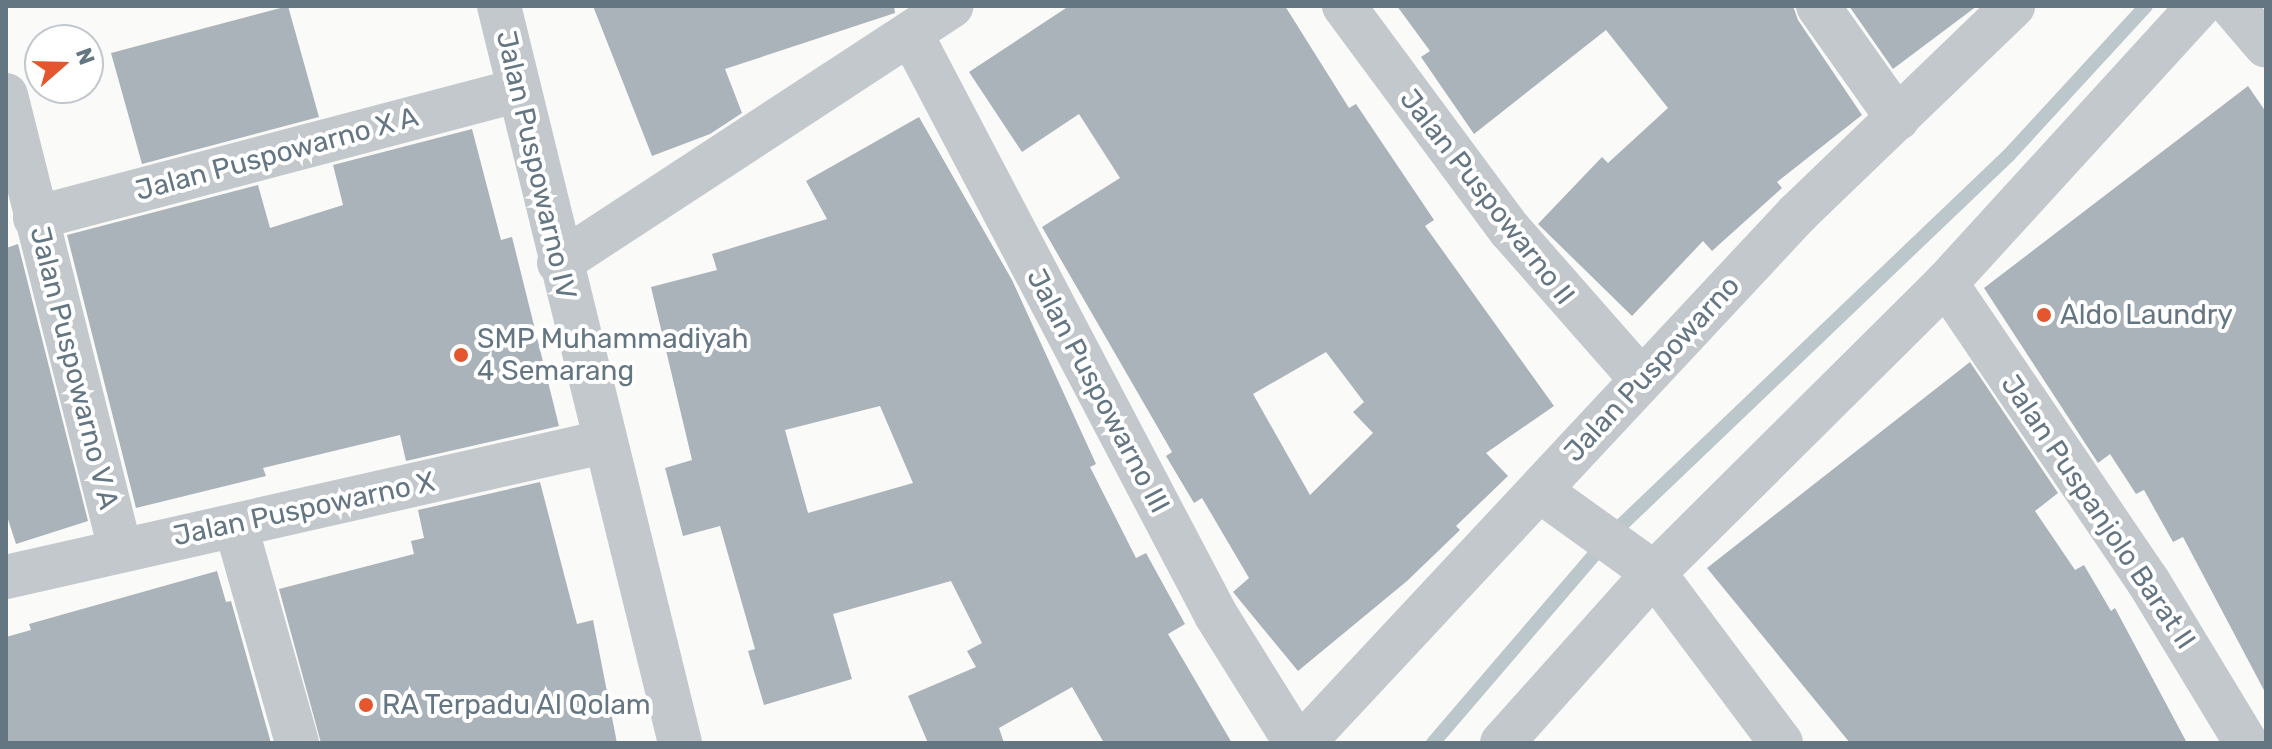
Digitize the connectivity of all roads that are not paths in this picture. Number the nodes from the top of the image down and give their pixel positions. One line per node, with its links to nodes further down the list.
1 (499, 6): 10 (street, Jalan Puspowarno IV)
2 (951, 6): 8 (street)
3 (1344, 6): 16 (street, Jalan Puspowarno II)
4 (1818, 6): 12 (street)
5 (2013, 6): 12 (street, Jalan Puspowarno)
6 (2199, 6): 15 (street)
7 (2232, 6): 9 (street)
8 (911, 34): 14 (street); 25 (street, Jalan Puspowarno III)
9 (2266, 46)
10 (519, 90): 13 (street, Jalan Puspowarno X A); 14 (street, Jalan Puspowarno IV)
11 (6, 95): 13 (street, Jalan Puspowarno V A)
12 (1898, 119): 16 (street, Jalan Puspowarno)
13 (35, 218): 20 (street, Jalan Puspowarno V A)
14 (559, 263): 17 (street, Jalan Puspowarno IV)
15 (1946, 283): 21 (street); 29 (street, Jalan Puspanjolo Barat II)
16 (1641, 379): 18 (street, Jalan Puspowarno)
17 (603, 442): 19 (street, Jalan Puspowarno X); 24 (street, Jalan Puspowarno IV)
18 (1540, 491): 21 (street); 26 (street, Jalan Puspowarno)
19 (236, 527): 20 (street, Jalan Puspowarno X); 23 (street)
20 (120, 548): 22 (street, Jalan Puspowarno X)
21 (1638, 562): 27 (street); 28 (street)
22 (6, 577)
23 (297, 743)
24 (680, 743)
25 (1296, 743)
26 (1303, 743)
27 (1502, 743)
28 (1781, 743)
29 (2246, 743)

